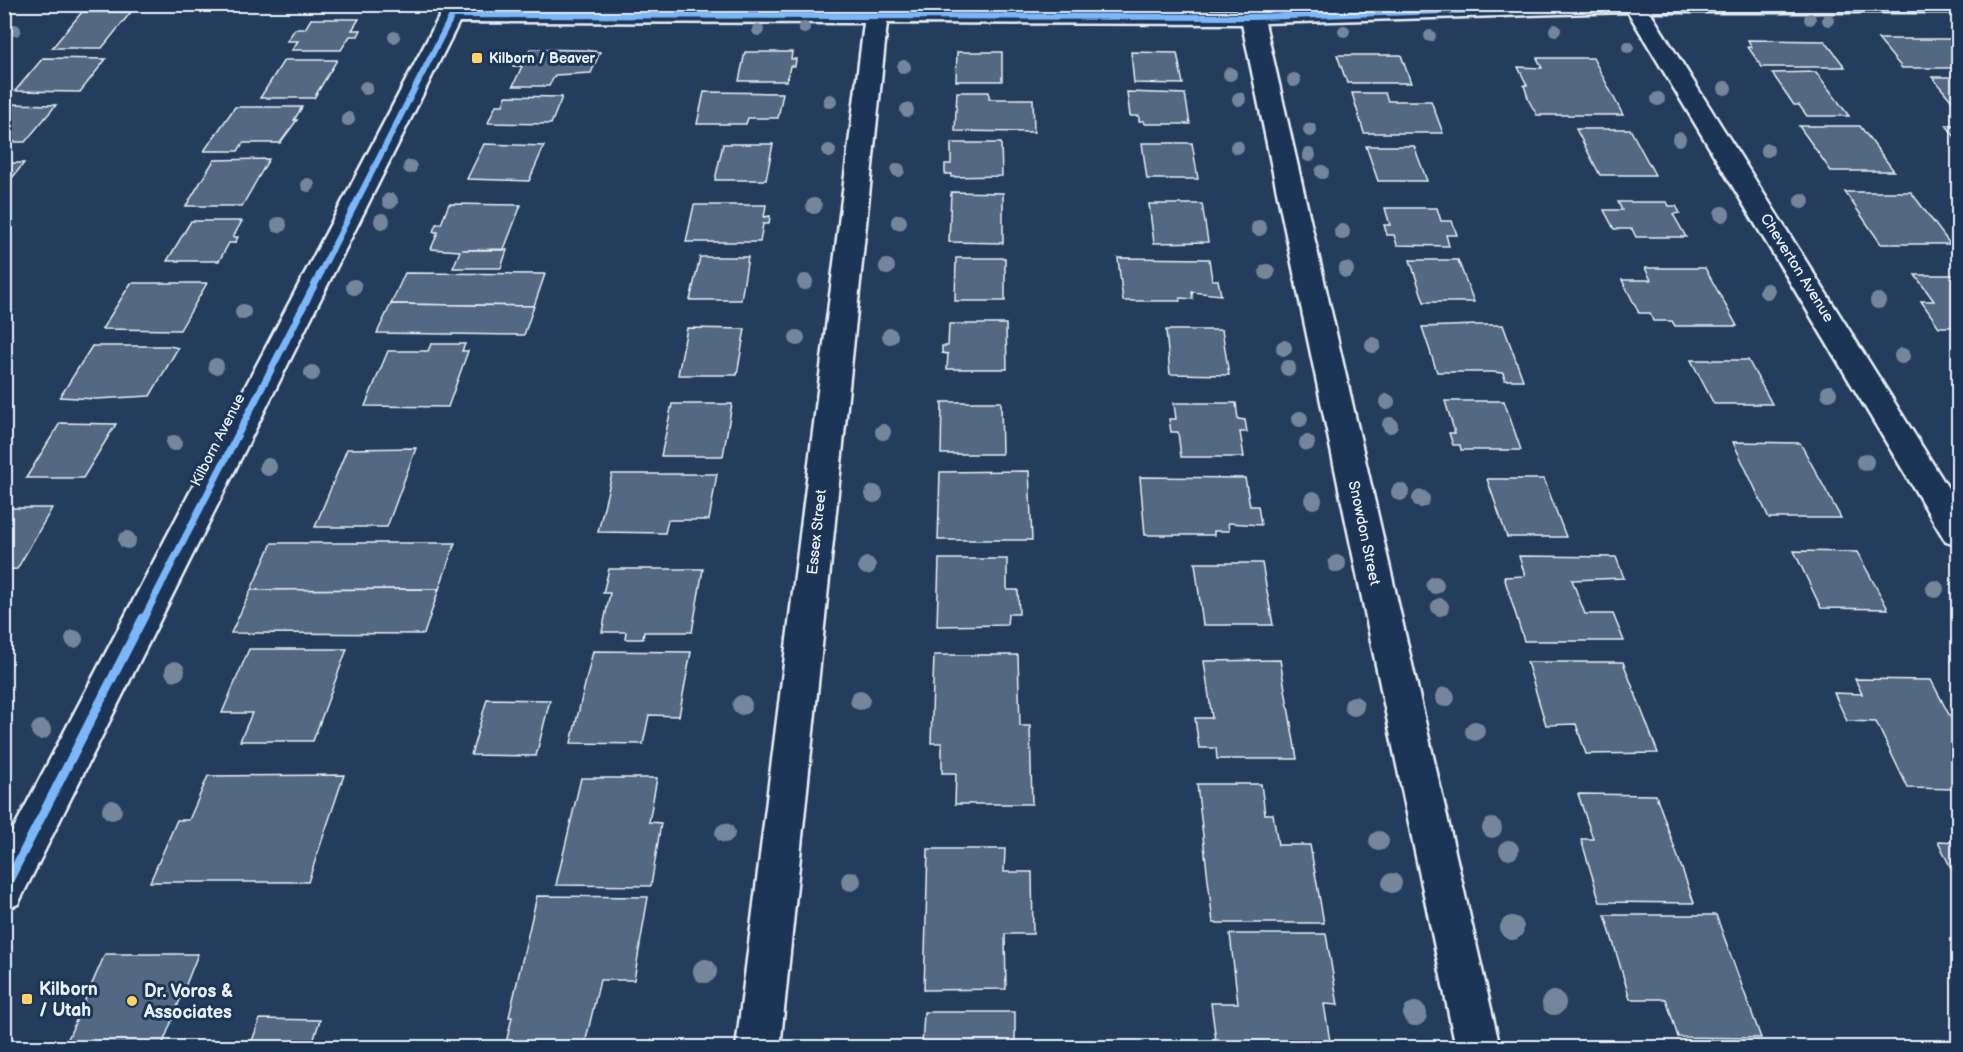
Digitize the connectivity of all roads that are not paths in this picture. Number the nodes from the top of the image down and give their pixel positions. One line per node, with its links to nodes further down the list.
1 (1635, 5): 2 (street); 5 (street); 6 (street, Cheverton Avenue)
2 (1959, 5)
3 (455, 10): 4 (street); 7 (street, Kilborn Avenue)
4 (876, 17): 5 (street); 8 (street, Essex Street)
5 (1252, 17): 9 (street, Snowdon Street)
6 (1959, 532)
7 (4, 890)
8 (758, 1047)
9 (1478, 1047)

